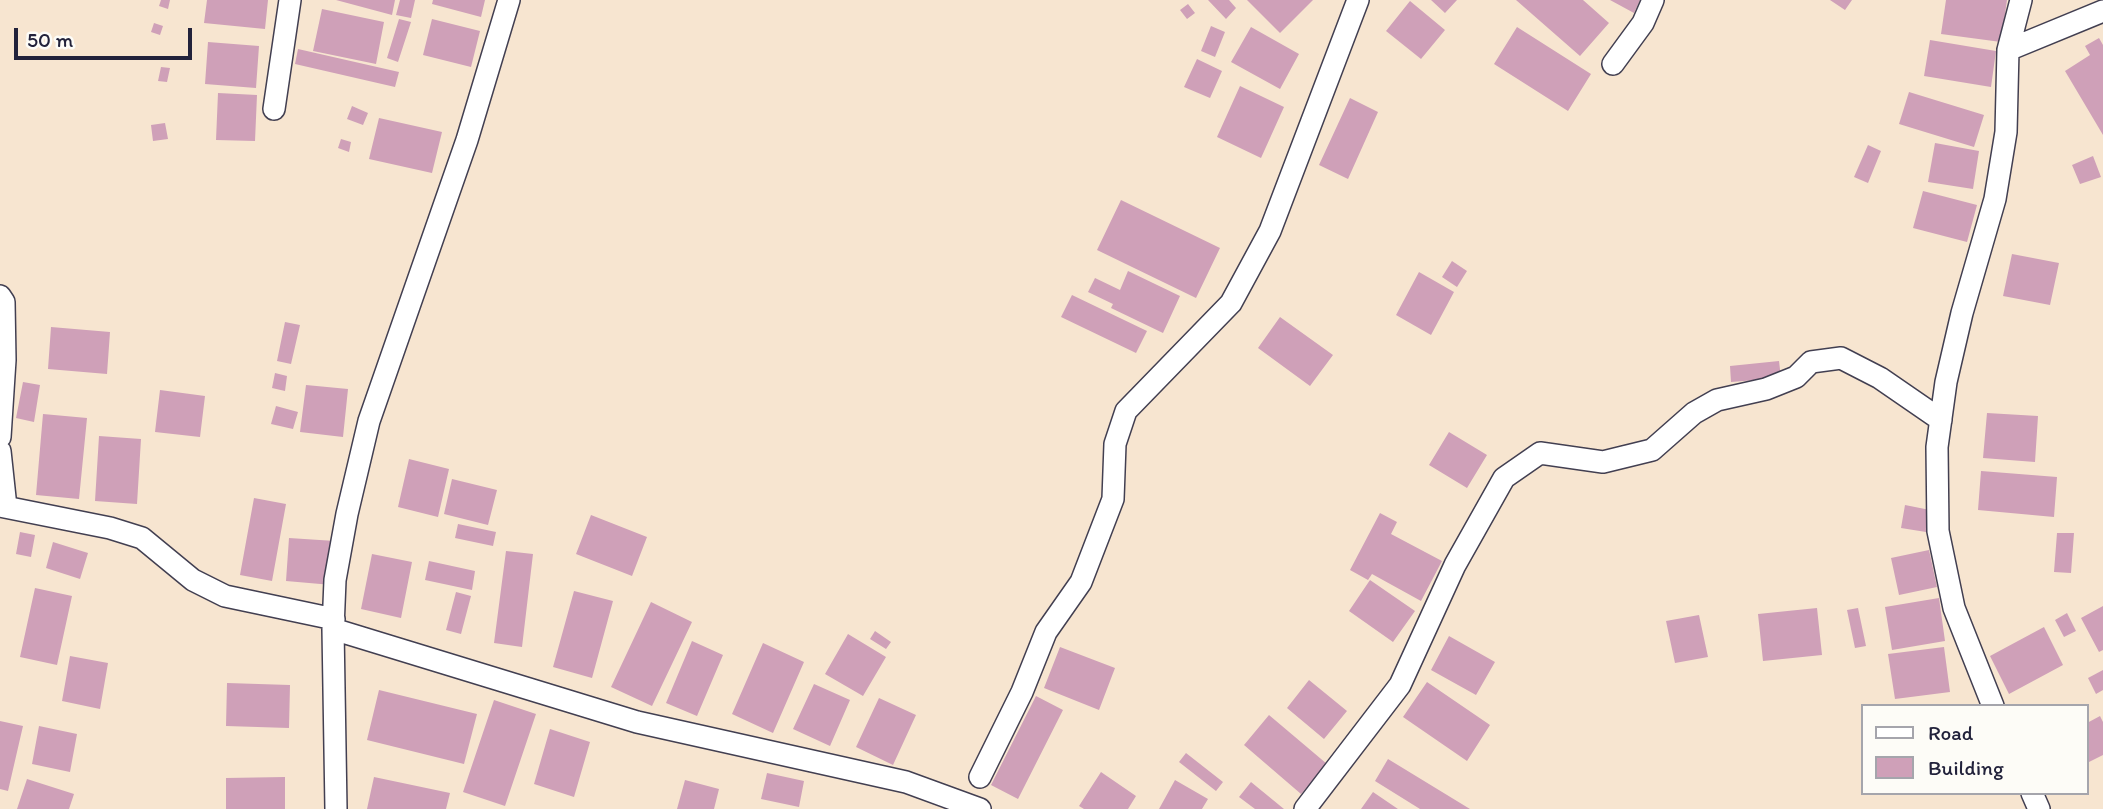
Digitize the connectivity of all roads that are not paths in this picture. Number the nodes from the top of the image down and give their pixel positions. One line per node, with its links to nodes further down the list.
1 (290, 0): 9 (street)
2 (509, 0): 15 (street)
3 (1358, 0): 17 (street)
4 (1653, 0): 8 (street)
5 (2021, 0): 7 (street)
6 (2103, 12): 7 (street)
7 (2008, 50): 11 (street)
8 (1613, 64)
9 (274, 108)
10 (0, 296): 12 (street)
11 (1941, 420): 16 (street); 20 (street)
12 (0, 437)
13 (0, 451): 14 (street)
14 (3, 506): 15 (street)
15 (334, 624): 18 (street); 19 (street)
16 (1992, 704)
17 (979, 777)
18 (336, 809)
19 (980, 809)
20 (1305, 809)

